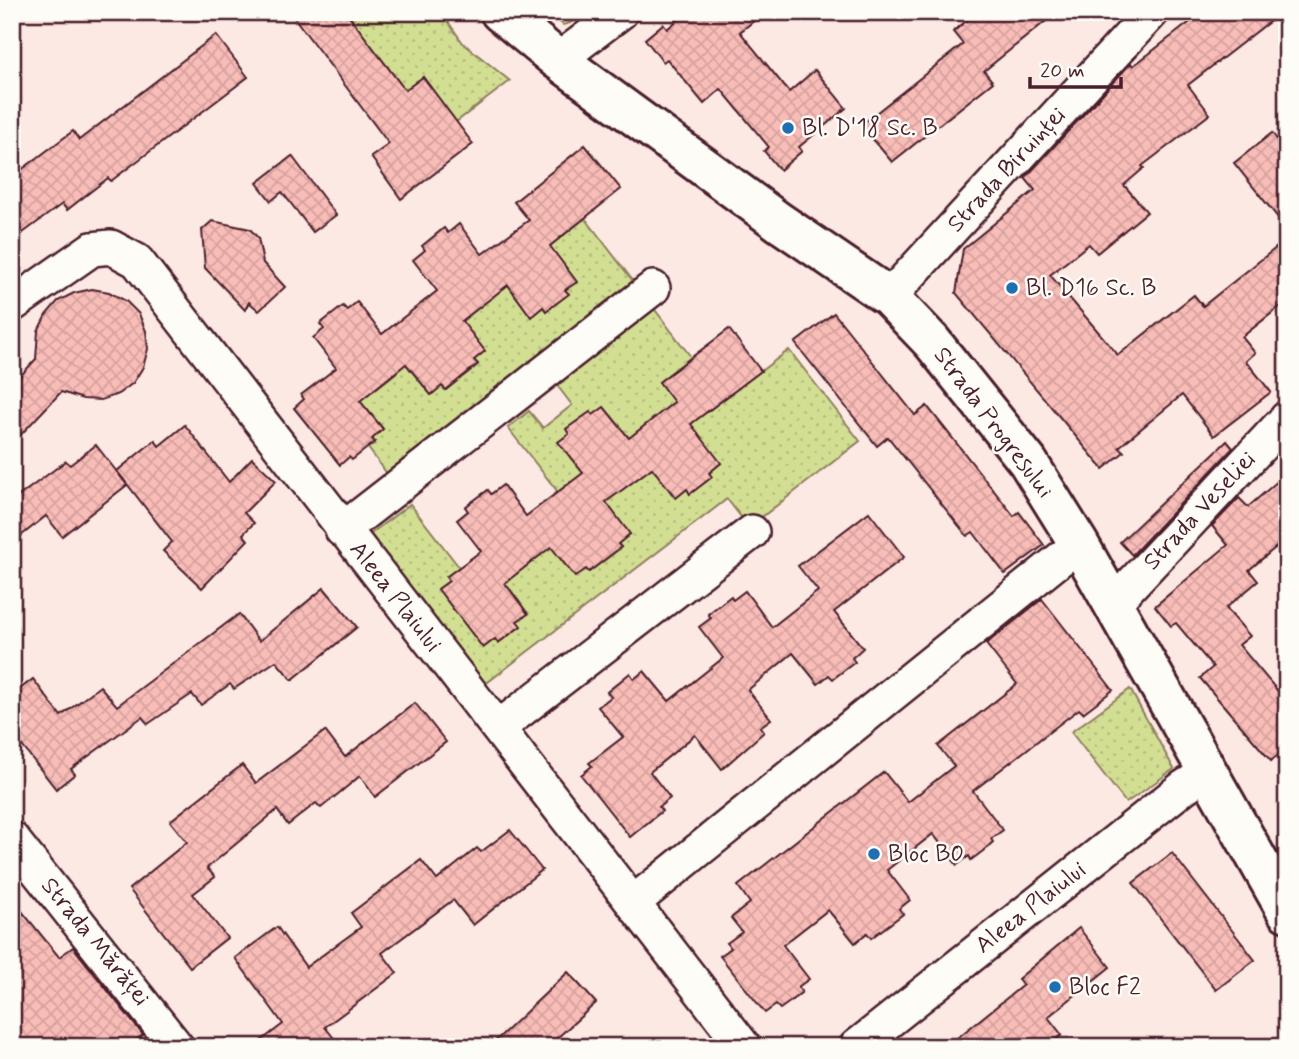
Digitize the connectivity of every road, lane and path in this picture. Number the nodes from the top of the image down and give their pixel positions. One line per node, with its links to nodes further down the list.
1 (500, 12): 4 (street, Strada Progresului)
2 (621, 12): 4 (street)
3 (1140, 17): 6 (street, Strada Biruinței)
4 (558, 60): 6 (street, Strada Progresului)
5 (653, 288): 9 (street)
6 (889, 297): 11 (street, Strada Progresului)
7 (12, 305): 9 (street, Aleea Plaiului)
8 (1287, 418): 12 (street, Strada Veseliei)
9 (342, 530): 13 (street, Aleea Plaiului)
10 (752, 532): 13 (street)
11 (1079, 544): 12 (street, Strada Progresului); 16 (street)
12 (1113, 604): 14 (street, Strada Progresului)
13 (499, 728): 16 (street, Aleea Plaiului)
14 (1207, 772): 17 (street, Strada Progresului); 20 (street, Aleea Plaiului)
15 (12, 839): 18 (street, Strada Mărăței)
16 (634, 902): 19 (street, Aleea Plaiului)
17 (1287, 912)
18 (177, 1047)
19 (744, 1047)
20 (856, 1047)

